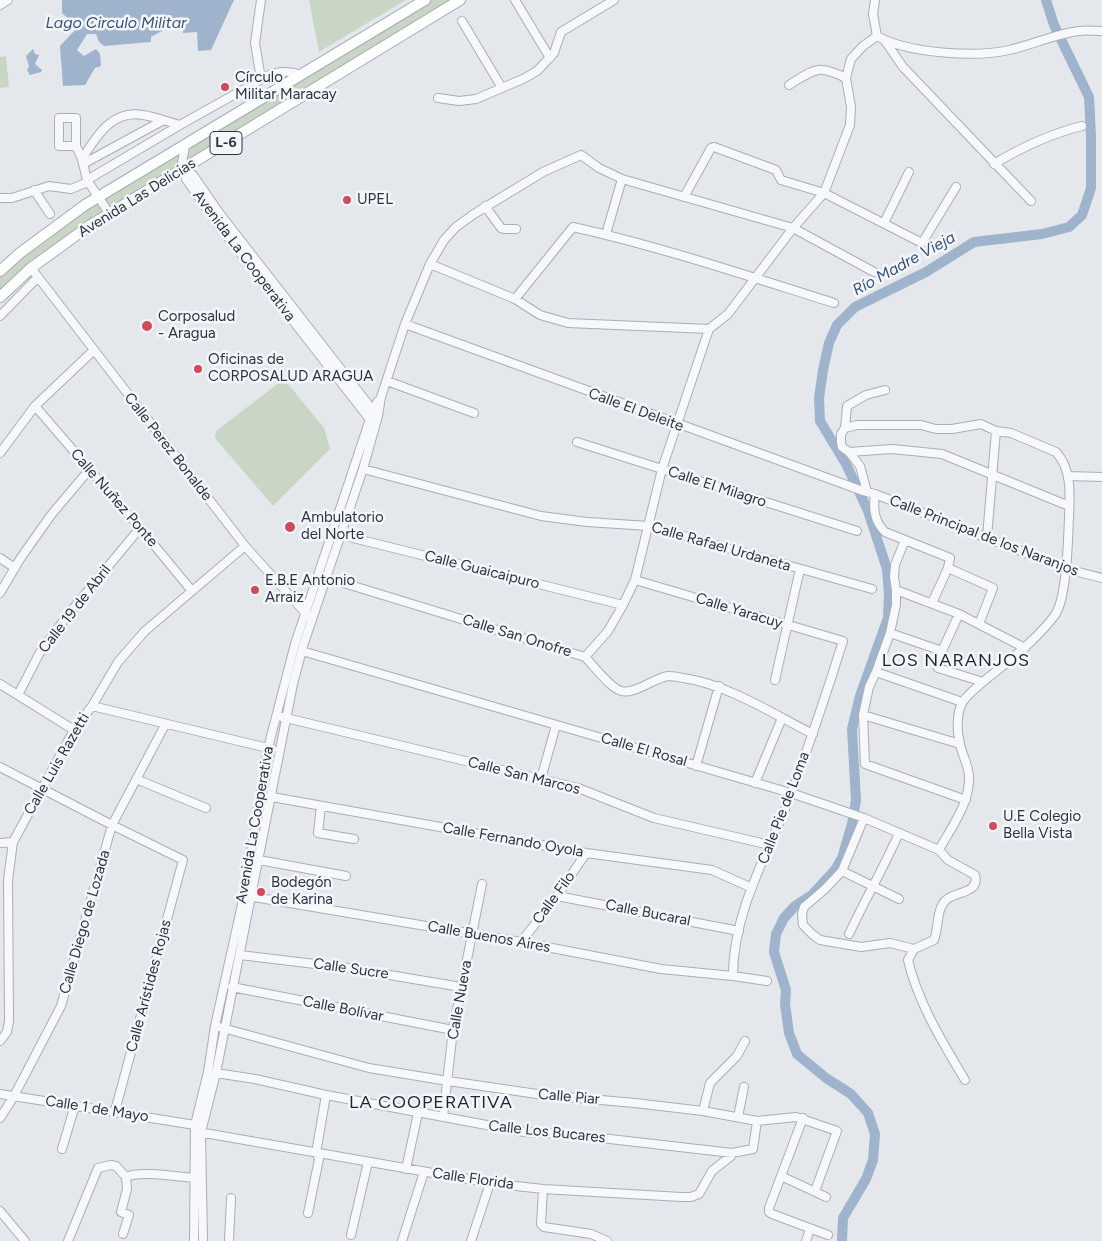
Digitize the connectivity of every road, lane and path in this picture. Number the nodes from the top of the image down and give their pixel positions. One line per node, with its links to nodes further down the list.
1 (8, 0): 8 (street)
2 (261, 0): 16 (street)
3 (425, 0): 14 (main road, Avenida Las Delicias / L-6)
4 (460, 0): 28 (main road, Avenida Las Delicias / L-6)
5 (515, 0): 13 (street)
6 (614, 0): 13 (street)
7 (875, 0): 11 (street)
8 (0, 5)
9 (462, 21): 18 (street)
10 (1102, 31): 12 (street)
11 (877, 36): 12 (street); 15 (street)
12 (885, 40): 27 (street)
13 (550, 58): 18 (street)
14 (301, 75): 16 (street); 24 (main road, Avenida Las Delicias / L-6)
15 (846, 78): 17 (street); 34 (street)
16 (261, 79): 21 (street)
17 (789, 84)
18 (502, 88): 19 (street)
19 (438, 98)
20 (162, 121): 21 (street); 26 (street); 26 (street)
21 (180, 125): 31 (street)
22 (1082, 126): 27 (street)
23 (76, 146): 26 (street)
24 (185, 146): 25 (main road, Avenida Las Delicias / L-6); 28 (street)
25 (166, 158): 28 (street); 35 (main road, Avenida Las Delicias / L-6)
26 (82, 161): 31 (street)
27 (994, 164): 38 (street)
28 (184, 167): 40 (main road, Avenida Las Delicias / L-6); 62 (street, Avenida La Cooperativa); 64 (street, Avenida La Cooperativa)
29 (910, 172): 42 (street)
30 (622, 179): 36 (street); 39 (street, Avenida La Cooperativa); 45 (street)
31 (87, 181): 33 (street); 35 (street)
32 (956, 186): 42 (street)
33 (34, 190): 37 (street); 41 (street)
34 (824, 194): 36 (street); 42 (street); 43 (street)
35 (99, 197): 40 (street); 48 (main road, Avenida Las Delicias / L-6)
36 (684, 197): 43 (street)
37 (0, 198)
38 (1031, 201)
39 (485, 206): 44 (street); 46 (street, Avenida La Cooperativa)
40 (109, 213): 47 (main road, Avenida Las Delicias / L-6)
41 (50, 214)
42 (884, 223)
43 (793, 228): 49 (street); 51 (street)
44 (516, 229)
45 (606, 234): 51 (street); 53 (street)
46 (430, 264): 53 (street); 56 (street, Avenida La Cooperativa)
47 (31, 268): 50 (street, Calle Perez Bonalde); 52 (main road, Avenida Las Delicias / L-6)
48 (0, 271)
49 (874, 272)
50 (37, 278): 55 (street); 58 (street, Calle Perez Bonalde)
51 (756, 278): 54 (street); 57 (street)
52 (0, 297)
53 (516, 299): 57 (street)
54 (834, 303)
55 (0, 316)
56 (405, 324): 59 (street, Avenida La Cooperativa); 65 (street, Calle El Deleite)
57 (709, 329): 65 (street)
58 (94, 350): 61 (street); 85 (street, Calle Perez Bonalde)
59 (387, 381): 62 (street, Avenida La Cooperativa); 63 (street)
60 (885, 390): 66 (street)
61 (35, 406): 70 (street); 73 (street, Calle Nuñez Ponte)
62 (375, 413): 64 (street, Avenida La Cooperativa)
63 (474, 413)
64 (373, 422): 71 (street, Avenida La Cooperativa); 91 (street, Avenida La Cooperativa)
65 (676, 425): 72 (street); 77 (street, Calle El Deleite)
66 (845, 428): 67 (street); 69 (street)
67 (996, 431): 74 (street); 75 (street)
68 (577, 442): 72 (street, Calle El Milagro)
69 (849, 452): 74 (street); 77 (street)
70 (0, 453)
71 (363, 469): 79 (street, Calle Rafael Urdaneta); 82 (street, Avenida La Cooperativa)
72 (662, 469): 79 (street); 81 (street, Calle El Milagro)
73 (89, 470): 80 (street, Calle Nuñez Ponte); 87 (street)
74 (992, 474): 78 (street); 83 (street)
75 (1068, 476): 76 (street); 78 (street)
76 (1102, 477)
77 (868, 493): 83 (street, Calle Principal de los Naranjos); 84 (street)
78 (1069, 506): 90 (street)
79 (648, 526): 89 (street, Calle Rafael Urdaneta); 93 (street)
80 (140, 528): 96 (street, Calle Nuñez Ponte); 116 (street, Calle 19 de Abril)
81 (857, 531)
82 (341, 535): 91 (street, Avenida La Cooperativa); 99 (street, Calle Guaicaipuro)
83 (987, 537): 90 (street, Calle Principal de los Naranjos)
84 (905, 540): 88 (street); 95 (street)
85 (245, 546): 96 (street, Calle Luis Razetti); 100 (street, Calle Perez Bonalde)
86 (0, 558): 87 (street)
87 (15, 568): 97 (street)
88 (948, 568): 98 (street); 103 (street)
89 (800, 569): 94 (street, Calle Rafael Urdaneta); 104 (street)
90 (1066, 569): 92 (street, Calle Principal de los Naranjos); 107 (street)
91 (323, 577): 100 (street, Avenida La Cooperativa); 102 (street, Avenida La Cooperativa); 110 (street, Calle San Onofre)
92 (1102, 578)
93 (635, 580): 99 (street); 104 (street, Calle Yaracuy)
94 (872, 589)
95 (896, 590): 98 (street); 105 (street)
96 (192, 591): 118 (street, Calle Luis Razetti)
97 (0, 593)
98 (932, 604): 101 (street)
99 (623, 605): 110 (street)
100 (306, 614): 102 (street, Calle Perez Bonalde); 120 (street, Avenida La Cooperativa)
101 (959, 614): 103 (street); 109 (street)
102 (312, 620): 108 (street, Avenida La Cooperativa)
103 (979, 624): 107 (street)
104 (787, 625): 106 (street, Calle Yaracuy); 112 (street)
105 (890, 633): 109 (street); 111 (street)
106 (843, 641): 126 (street, Calle Pie de Loma)
107 (1025, 648): 113 (street)
108 (302, 651): 121 (street, Avenida La Cooperativa); 124 (street, Calle El Rosal)
109 (942, 651): 113 (street)
110 (586, 657): 115 (street, Calle San Onofre)
111 (876, 672): 117 (street); 119 (street)
112 (775, 680)
113 (983, 682): 117 (street)
114 (0, 684): 116 (street)
115 (718, 686): 122 (street, Calle San Onofre); 130 (street)
116 (18, 695): 125 (street)
117 (962, 702): 127 (street)
118 (92, 706): 123 (street); 125 (street, Calle Luis Razetti)
119 (863, 715): 127 (street); 138 (street)
120 (276, 716): 121 (street, Calle San Marcos); 128 (street, Avenida La Cooperativa)
121 (286, 718): 129 (street, Avenida La Cooperativa); 133 (street, Calle San Marcos)
122 (782, 718): 126 (street, Calle San Onofre); 134 (street)
123 (165, 724): 128 (street); 132 (street, Calle Diego de Lozada)
124 (556, 725): 130 (street, Calle El Rosal); 133 (street)
125 (74, 730): 135 (street, Calle Luis Razetti)
126 (813, 734): 136 (street, Calle Pie de Loma)
127 (960, 744): 138 (street)
128 (268, 748): 129 (street); 156 (street, Avenida La Cooperativa)
129 (279, 750): 137 (street, Avenida La Cooperativa)
130 (696, 766): 134 (street, Calle El Rosal)
131 (0, 767): 135 (street)
132 (136, 779): 140 (street); 142 (street, Calle Diego de Lozada)
133 (541, 779): 147 (street, Calle San Marcos)
134 (755, 783): 136 (street, Calle El Rosal)
135 (41, 788): 142 (street); 145 (street, Calle Luis Razetti)
136 (791, 793): 141 (street, Calle El Rosal); 147 (street, Calle Pie de Loma)
137 (272, 797): 139 (street, Calle Fernando Oyola); 150 (street, Avenida La Cooperativa)
138 (966, 800): 148 (street)
139 (321, 806): 144 (street); 149 (street, Calle Fernando Oyola)
140 (206, 808)
141 (857, 815): 143 (street, Calle El Rosal); 151 (street)
142 (112, 825): 180 (street, Calle Diego de Lozada); 182 (street, Calle Arístides Rojas)
143 (899, 833): 148 (street, Calle El Rosal); 154 (street)
144 (354, 839)
145 (13, 842): 146 (street); 173 (street, Calle Luis Razetti)
146 (0, 843)
147 (770, 845): 155 (street, Calle Pie de Loma)
148 (939, 850): 163 (street, Calle El Rosal)
149 (586, 853): 155 (street, Calle Fernando Oyola); 157 (street, Calle Filo)
150 (259, 860): 152 (street); 156 (street, Avenida La Cooperativa)
151 (842, 871): 154 (street); 163 (street)
152 (346, 876)
153 (482, 884): 160 (street, Calle Nueva)
154 (872, 887): 158 (street); 161 (street)
155 (752, 888): 159 (street, Calle Pie de Loma)
156 (248, 896): 160 (street, Calle Buenos Aires); 164 (street, Avenida La Cooperativa); 169 (street, Avenida La Cooperativa)
157 (557, 896): 159 (street, Calle Bucaral); 162 (street, Calle Filo)
158 (899, 899)
159 (739, 931): 165 (street, Calle Pie de Loma)
160 (472, 934): 162 (street, Calle Buenos Aires); 167 (street, Calle Nueva)
161 (849, 934)
162 (522, 942): 165 (street, Calle Buenos Aires)
163 (914, 949): 175 (street)
164 (240, 955): 167 (street, Calle Sucre); 168 (street, Avenida La Cooperativa)
165 (733, 976): 166 (street, Calle Buenos Aires)
166 (767, 981)
167 (461, 987): 171 (street, Calle Nueva)
168 (232, 988): 170 (street, Avenida La Cooperativa); 171 (street, Calle Bolívar)
169 (215, 1026): 170 (street, Calle Piar); 190 (street, Avenida La Cooperativa)
170 (223, 1029): 174 (street, Avenida La Cooperativa); 176 (street, Calle Piar)
171 (453, 1030): 176 (street, Calle Nueva)
172 (745, 1040): 183 (street)
173 (0, 1041)
174 (216, 1073): 179 (street, Calle Los Bucares); 190 (street, Avenida La Cooperativa)
175 (965, 1080)
176 (448, 1081): 183 (street, Calle Piar); 185 (street, Calle Nueva)
177 (744, 1087): 186 (street)
178 (0, 1094): 180 (street, Calle 1 de Mayo)
179 (326, 1095): 184 (street, Calle Los Bucares); 192 (street)
180 (14, 1096): 181 (street, Calle 1 de Mayo); 187 (street, Calle Diego de Lozada)
181 (75, 1106): 182 (street, Calle 1 de Mayo); 191 (street)
182 (115, 1111): 190 (street, Calle 1 de Mayo)
183 (702, 1111): 186 (street, Calle Piar)
184 (418, 1113): 185 (street, Calle Los Bucares); 195 (street)
185 (443, 1117): 193 (street, Calle Los Bucares)
186 (738, 1117): 189 (street, Calle Piar)
187 (0, 1118)
188 (802, 1118): 189 (street, Calle Piar); 197 (street); 202 (street, Calle Piar)
189 (757, 1120): 193 (street)
190 (197, 1130): 192 (street, Calle Florida); 199 (street, Avenida La Cooperativa); 214 (street, Avenida La Cooperativa)
191 (62, 1149)
192 (316, 1153): 194 (street, Calle Florida); 206 (street)
193 (732, 1153): 201 (street, Calle Florida)
194 (368, 1162): 195 (street, Calle Florida); 209 (street)
195 (406, 1169): 196 (street, Calle Florida)
196 (424, 1172): 200 (street, Calle Florida); 216 (street)
197 (781, 1176): 202 (street); 207 (street)
198 (126, 1177): 199 (street); 208 (street); 212 (street)
199 (195, 1178): 213 (street, Avenida La Cooperativa)
200 (490, 1183): 201 (street, Calle Florida); 217 (street)
201 (543, 1189): 218 (street)
202 (815, 1191): 204 (street)
203 (231, 1198): 215 (street)
204 (826, 1198)
205 (0, 1211): 211 (street)
206 (308, 1213)
207 (810, 1229): 210 (street); 219 (street)
208 (123, 1234)
209 (351, 1235)
210 (828, 1235)
211 (23, 1240)
212 (68, 1241)
213 (194, 1241)
214 (203, 1241)
215 (229, 1241)
216 (402, 1241)
217 (471, 1241)
218 (607, 1241)
219 (806, 1241)

